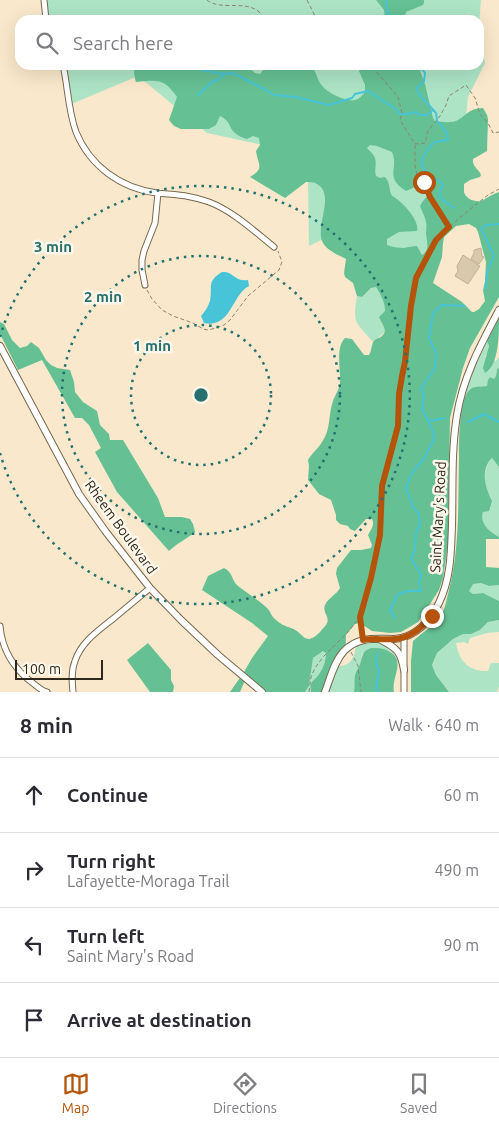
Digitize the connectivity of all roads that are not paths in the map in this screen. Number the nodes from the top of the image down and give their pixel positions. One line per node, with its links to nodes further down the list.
1 (44, 0): 2 (street)
2 (46, 15)
3 (64, 70): 4 (street)
4 (158, 193): 5 (street); 6 (street)
5 (274, 247)
6 (145, 285)
7 (499, 310): 11 (street, Saint Mary's Road)
8 (0, 346): 9 (street, Rheem Boulevard)
9 (150, 588): 15 (street); 16 (street, Rheem Boulevard)
10 (0, 626): 14 (street)
11 (404, 637): 12 (street, Saint Mary's Road); 13 (street)
12 (377, 638): 13 (street); 17 (street, Saint Mary's Road)
13 (404, 670): 18 (street)
14 (47, 692)
15 (73, 692)
16 (262, 692)
17 (324, 692)
18 (404, 692)

